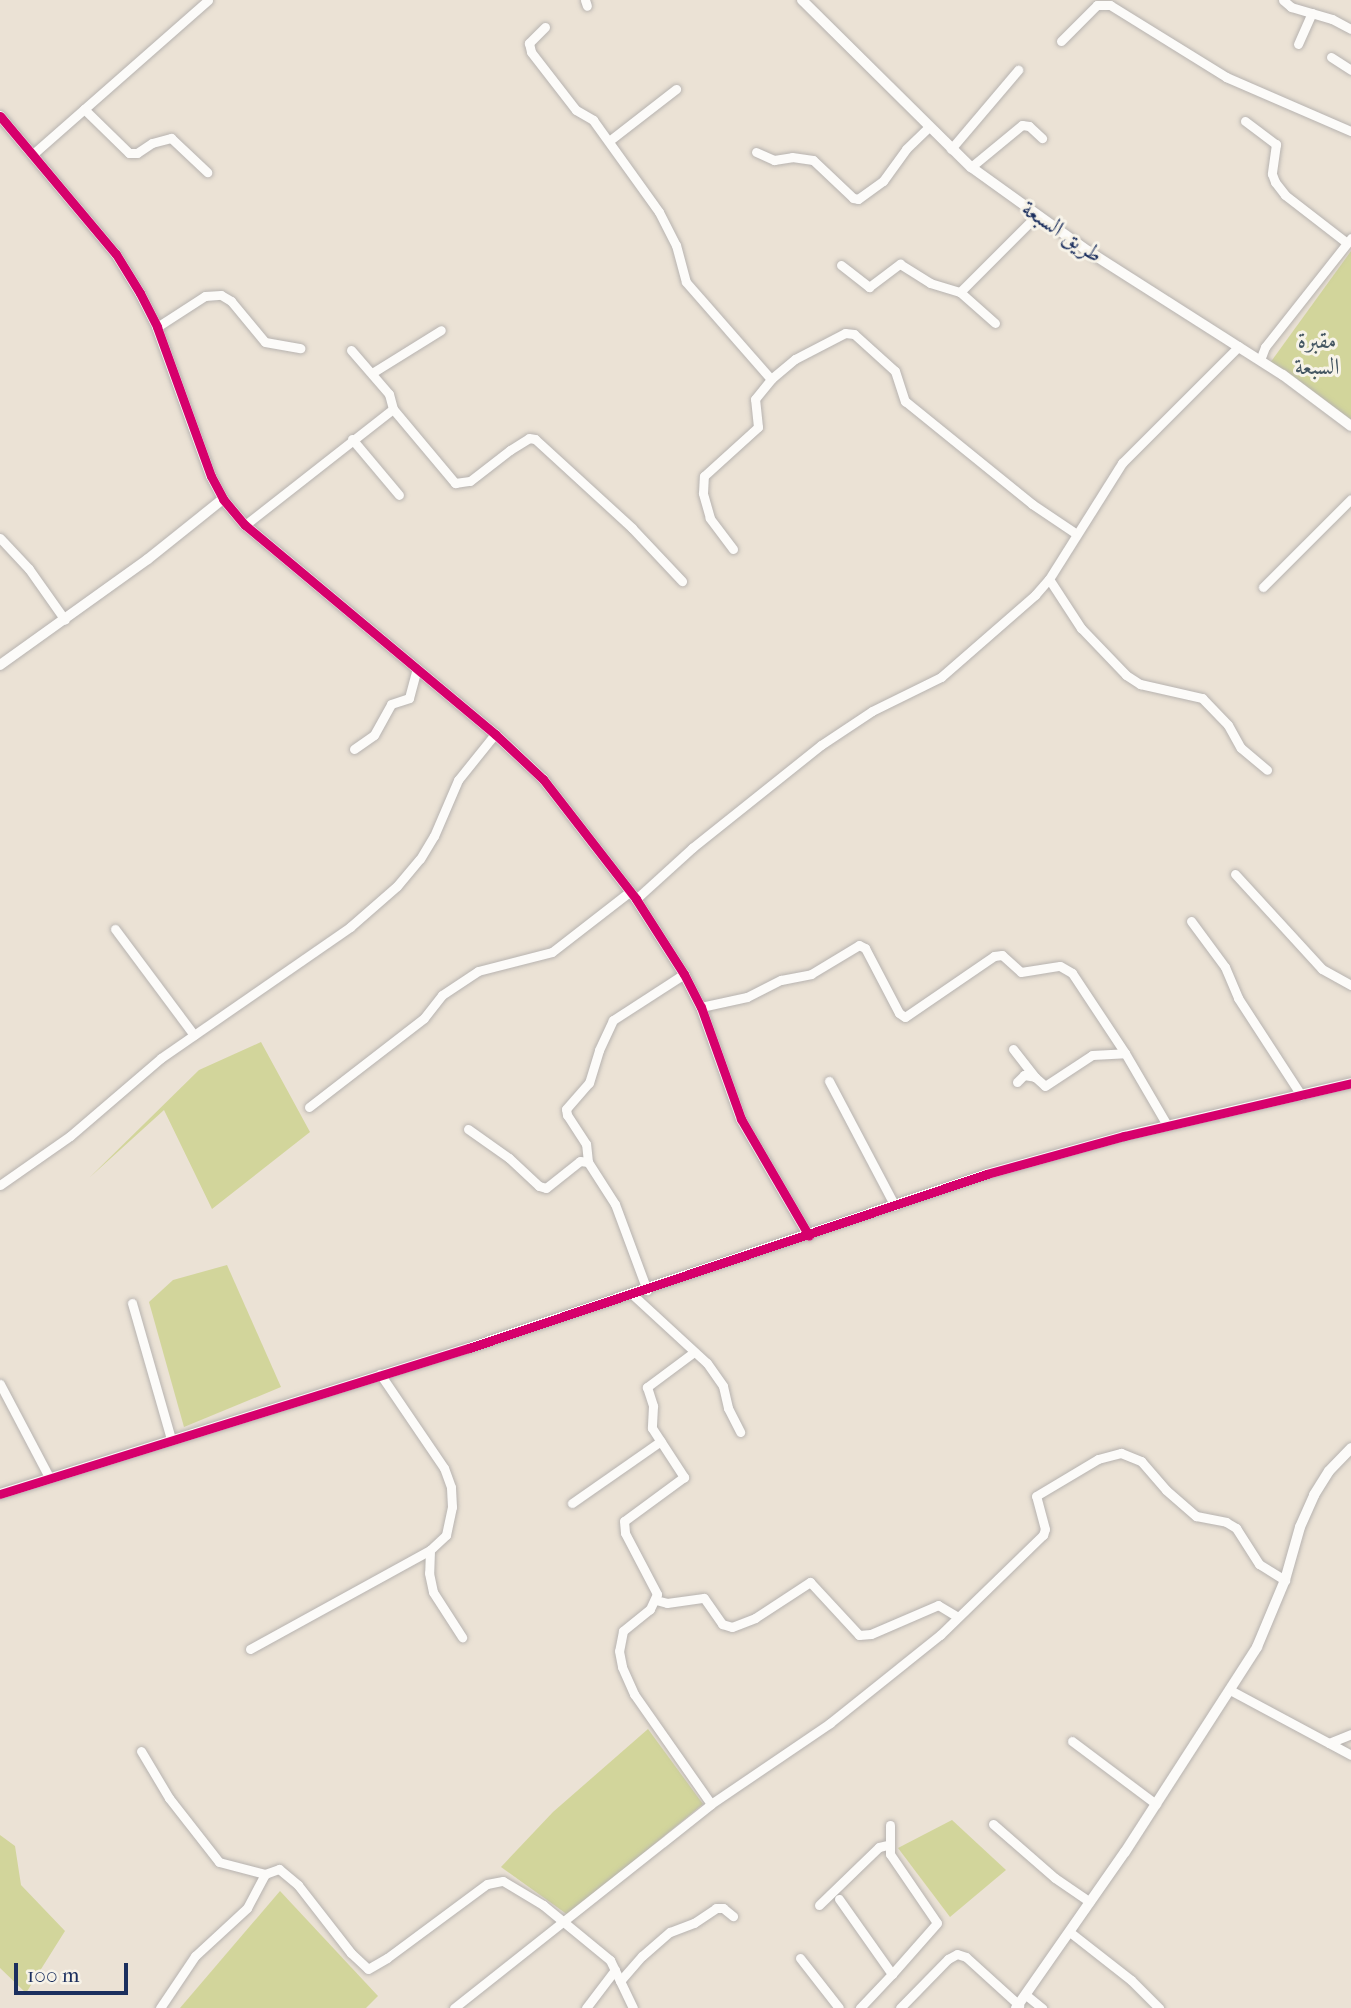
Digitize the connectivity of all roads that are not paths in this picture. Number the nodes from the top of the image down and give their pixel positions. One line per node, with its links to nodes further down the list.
1 (208, 0): 13 (street)
2 (802, 0): 16 (street, طريق السبعة)
3 (1283, 0): 4 (street)
4 (1312, 13): 6 (street); 8 (street)
5 (545, 27): 19 (street)
6 (1351, 29)
7 (1061, 41): 17 (street)
8 (1298, 44)
9 (1331, 57): 11 (street)
10 (1018, 70): 20 (street)
11 (1351, 70)
12 (676, 89): 19 (street)
13 (84, 109): 22 (street); 24 (street)
14 (0, 116): 22 (street)
15 (1245, 121): 26 (street)
16 (929, 127): 20 (street, طريق السبعة); 21 (street)
17 (1351, 131)
18 (1042, 138): 23 (street)
19 (609, 141): 37 (street)
20 (951, 149): 23 (street, طريق السبعة)
21 (756, 152)
22 (33, 154): 30 (street)
23 (971, 167): 25 (street, طريق السبعة)
24 (207, 172)
25 (1037, 215): 28 (street); 32 (street, طريق السبعة)
26 (1349, 241): 35 (street)
27 (841, 265): 28 (street)
28 (960, 292): 29 (street)
29 (995, 323)
30 (157, 327): 33 (street); 42 (street)
31 (441, 330): 36 (street)
32 (1239, 346): 35 (street, طريق السبعة); 45 (street)
33 (300, 348)
34 (351, 349): 36 (street)
35 (1260, 360): 39 (street, طريق السبعة)
36 (372, 373): 38 (street)
37 (771, 379): 45 (street); 47 (street)
38 (393, 409): 40 (street); 49 (street)
39 (1351, 426)
40 (352, 439): 41 (street); 44 (street)
41 (399, 495)
42 (223, 499): 44 (street); 51 (street)
43 (1351, 499): 50 (street)
44 (245, 525): 53 (street)
45 (1075, 533): 48 (street)
46 (0, 538): 51 (street)
47 (733, 549)
48 (1049, 579): 56 (street); 58 (street)
49 (682, 581)
50 (1263, 587)
51 (65, 620): 52 (street)
52 (0, 666)
53 (417, 669): 54 (street); 55 (street)
54 (495, 734): 58 (street); 64 (street)
55 (354, 749)
56 (1267, 770)
57 (1235, 874): 62 (street)
58 (632, 896): 61 (street); 72 (street)
59 (1191, 921): 71 (street)
60 (115, 929): 64 (street)
61 (684, 974): 63 (street); 75 (street)
62 (1351, 985)
63 (701, 1007): 66 (street); 78 (street)
64 (194, 1035): 76 (street)
65 (1013, 1049): 67 (street)
66 (1125, 1054): 67 (street); 73 (street)
67 (1035, 1077): 69 (street)
68 (829, 1081): 77 (street)
69 (1017, 1082)
70 (1351, 1083): 71 (street)
71 (1301, 1095): 73 (street)
72 (309, 1107)
73 (1167, 1125): 77 (street)
74 (468, 1129): 75 (street)
75 (588, 1162): 79 (street)
76 (0, 1185)
77 (895, 1206): 78 (street)
78 (809, 1236): 79 (street)
79 (647, 1290): 80 (street)
80 (633, 1295): 82 (street); 83 (street)
81 (132, 1303): 86 (street)
82 (694, 1352): 85 (street); 87 (street)
83 (380, 1374): 86 (street); 92 (street)
84 (0, 1384): 89 (street)
85 (740, 1432)
86 (171, 1439): 89 (street)
87 (661, 1441): 91 (street); 94 (street)
88 (1351, 1448): 93 (street)
89 (49, 1477): 90 (street)
90 (0, 1494)
91 (572, 1503)
92 (430, 1550): 96 (street); 97 (street)
93 (1285, 1580): 95 (street); 98 (street)
94 (656, 1600): 95 (street); 104 (street)
95 (958, 1618): 104 (street)
96 (462, 1637)
97 (250, 1649)
98 (1230, 1690): 101 (street); 105 (street)
99 (1351, 1734): 101 (street)
100 (1072, 1741): 105 (street)
101 (1329, 1742): 103 (street)
102 (141, 1751): 109 (street)
103 (1351, 1755)
104 (711, 1804): 114 (street)
105 (1156, 1804): 111 (street)
106 (993, 1824): 111 (street)
107 (890, 1825): 108 (street)
108 (888, 1845): 112 (street); 118 (street)
109 (265, 1874): 114 (street); 122 (street)
110 (839, 1899): 118 (street)
111 (1090, 1902): 115 (street)
112 (819, 1905)
113 (733, 1916): 119 (street)
114 (564, 1922): 117 (street); 123 (street)
115 (1071, 1933): 120 (street); 130 (street)
116 (800, 1958): 126 (street)
117 (615, 1970): 119 (street); 124 (street)
118 (892, 1974): 127 (street)
119 (620, 1981): 125 (street)
120 (1026, 1995): 121 (street); 129 (street)
121 (1018, 2006): 128 (street)
122 (160, 2008)
123 (454, 2008)
124 (586, 2008)
125 (633, 2008)
126 (839, 2008)
127 (860, 2008)
128 (900, 2008)
129 (1042, 2008)
130 (1159, 2008)

